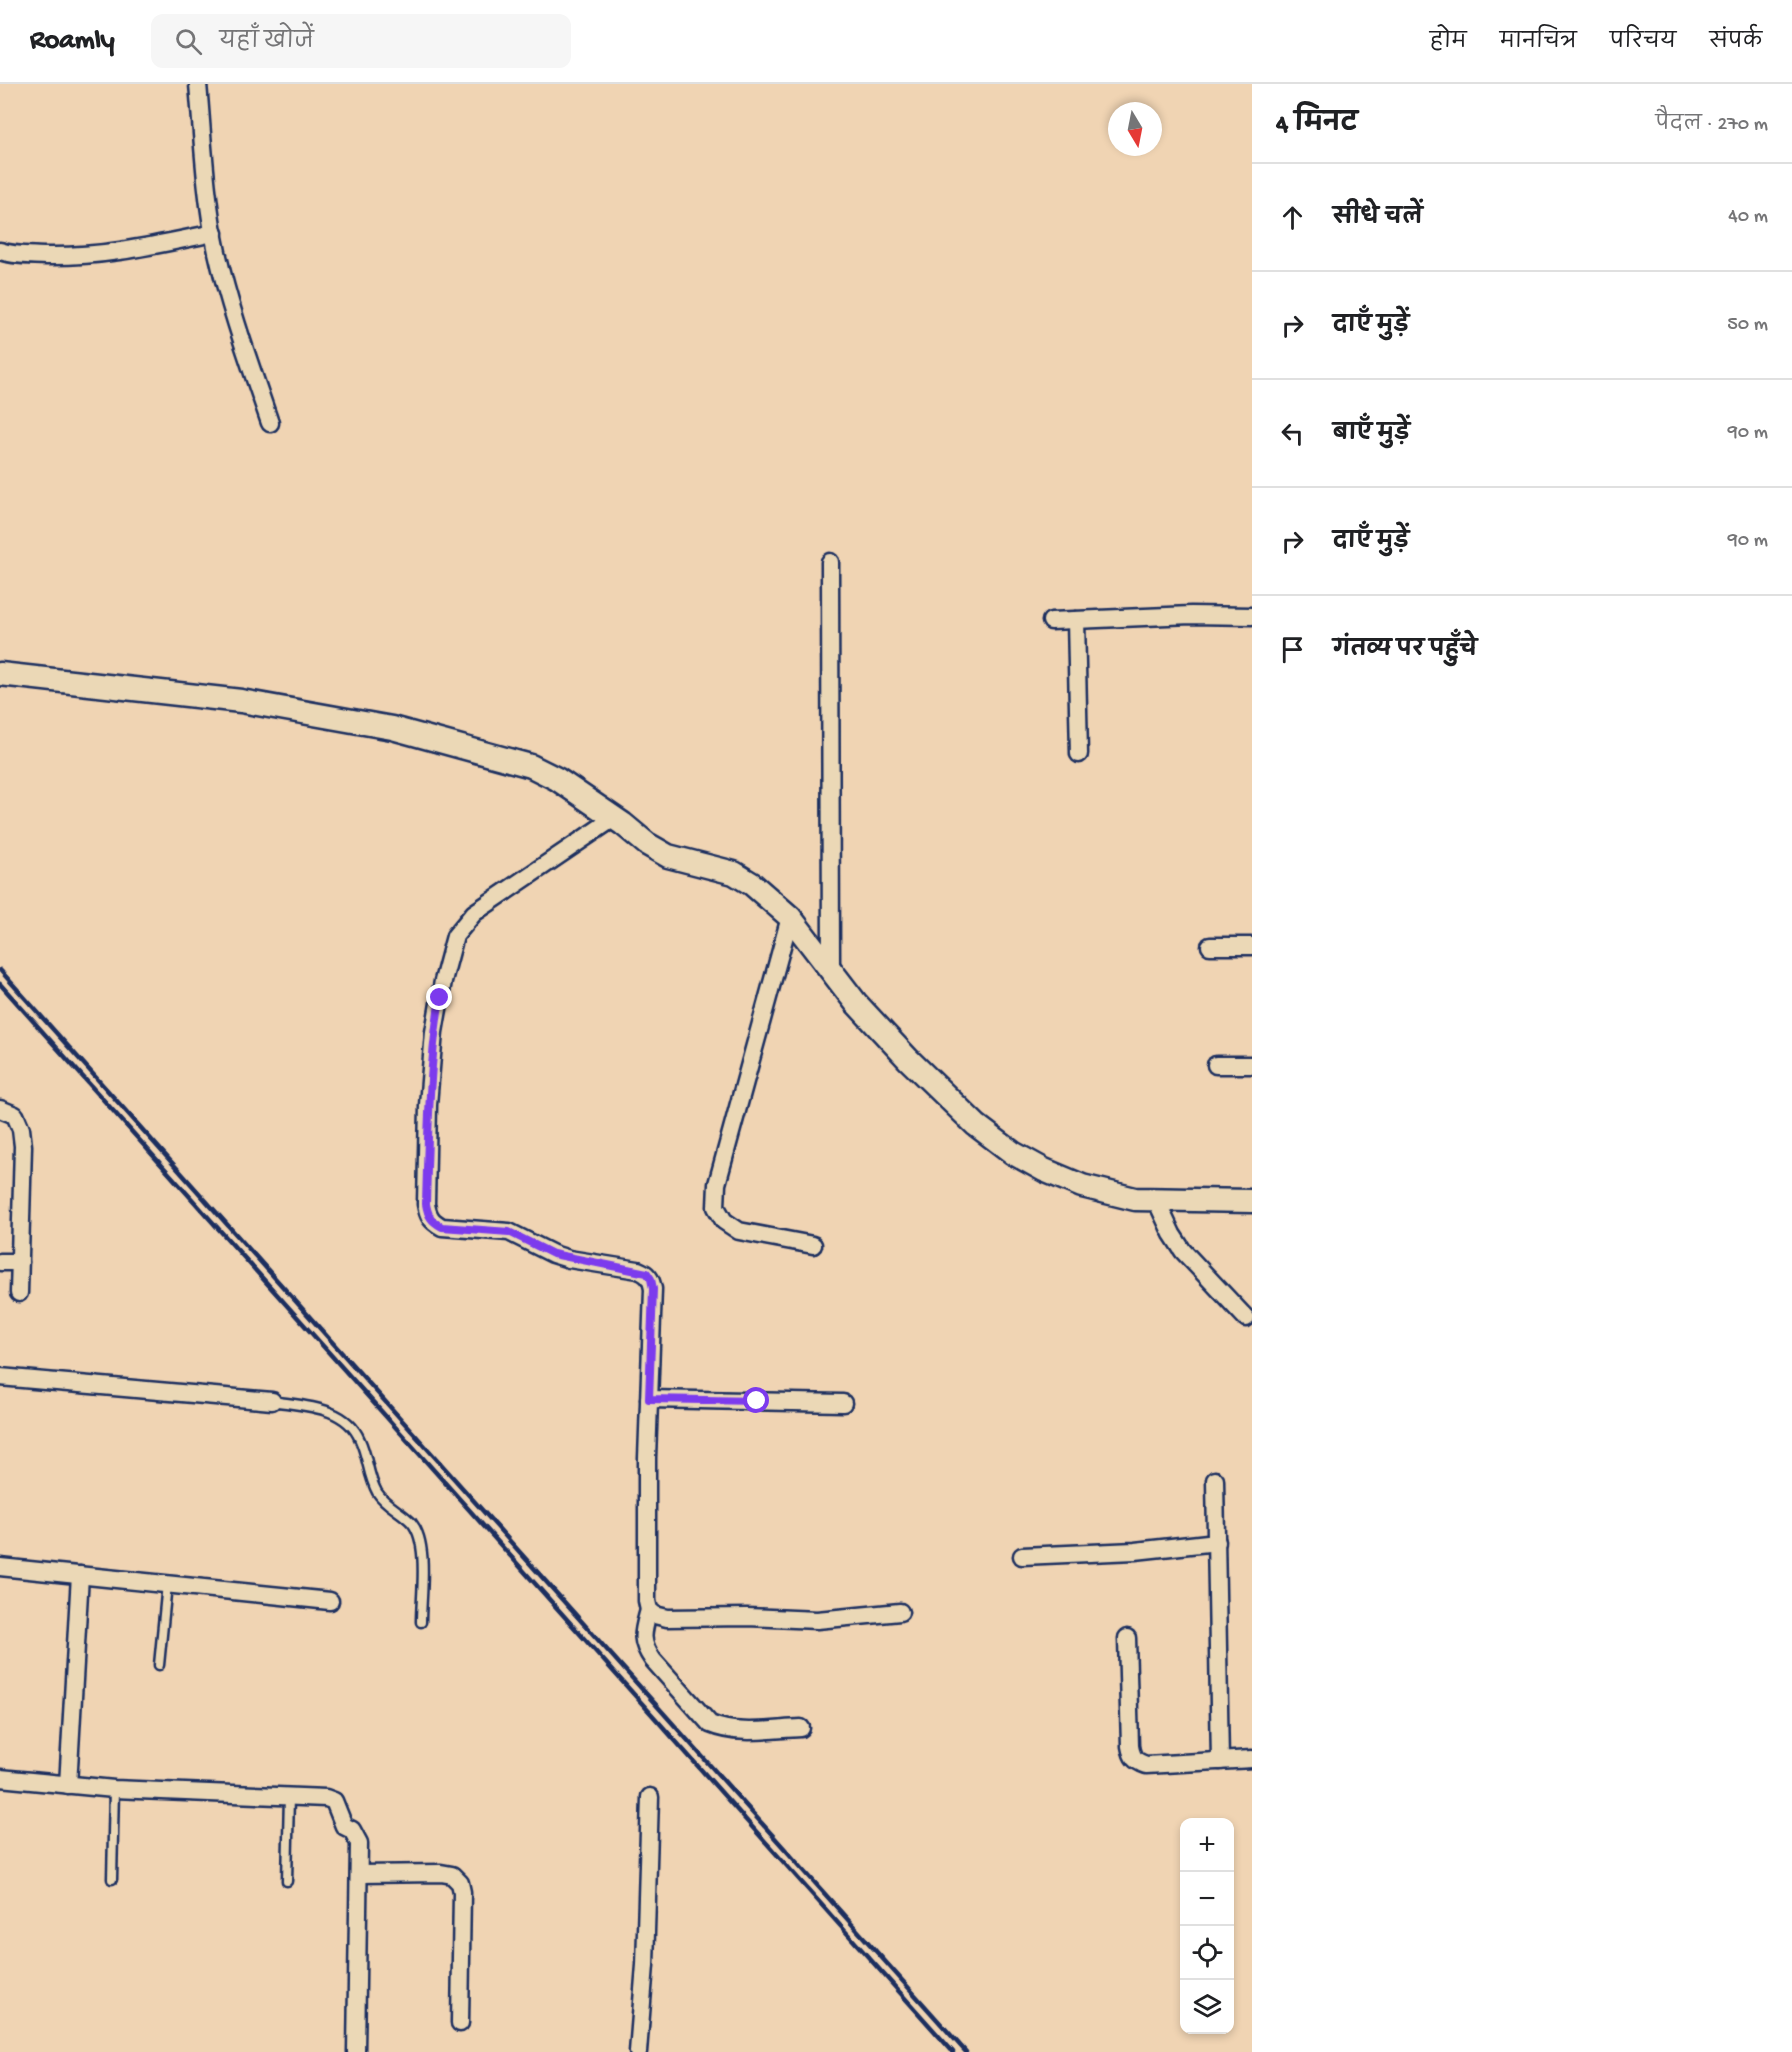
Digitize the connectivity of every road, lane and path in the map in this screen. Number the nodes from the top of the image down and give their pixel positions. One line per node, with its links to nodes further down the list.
1 (198, 84): 2 (street)
2 (214, 233): 3 (street); 4 (street)
3 (0, 251)
4 (270, 423)
5 (830, 561): 15 (street)
6 (1252, 616): 7 (street)
7 (1076, 620): 8 (street); 10 (street)
8 (1051, 621)
9 (0, 674): 11 (street)
10 (1079, 754)
11 (614, 818): 12 (street); 27 (street)
12 (790, 917): 15 (street); 21 (street)
13 (1210, 946): 14 (street)
14 (1252, 946)
15 (831, 969): 19 (street)
16 (1216, 1065): 17 (street)
17 (1252, 1065)
18 (0, 1109): 23 (street)
19 (1156, 1200): 20 (street); 25 (street)
20 (1252, 1201)
21 (813, 1245)
22 (0, 1262): 23 (street)
23 (20, 1262): 24 (street)
24 (19, 1293)
25 (1246, 1318)
26 (0, 1377): 28 (street)
27 (649, 1399): 29 (street); 37 (street)
28 (272, 1401): 39 (lane)
29 (843, 1403)
30 (1215, 1480): 31 (street)
31 (1216, 1542): 32 (street); 44 (street)
32 (1022, 1556)
33 (0, 1567): 34 (street)
34 (80, 1575): 35 (street); 46 (street)
35 (167, 1584): 36 (street); 41 (lane)
36 (330, 1601)
37 (649, 1610): 38 (street); 42 (street)
38 (900, 1612)
39 (421, 1622)
40 (1127, 1638): 44 (street)
41 (159, 1665)
42 (801, 1728)
43 (1252, 1759): 44 (street)
44 (1221, 1761)
45 (0, 1778): 46 (street)
46 (68, 1785): 47 (street)
47 (114, 1789): 48 (street); 51 (lane)
48 (289, 1796): 50 (street); 52 (lane)
49 (650, 1797): 55 (street)
50 (359, 1874): 53 (street); 54 (street)
51 (112, 1879)
52 (287, 1881)
53 (460, 2023)
54 (356, 2052)
55 (638, 2052)

